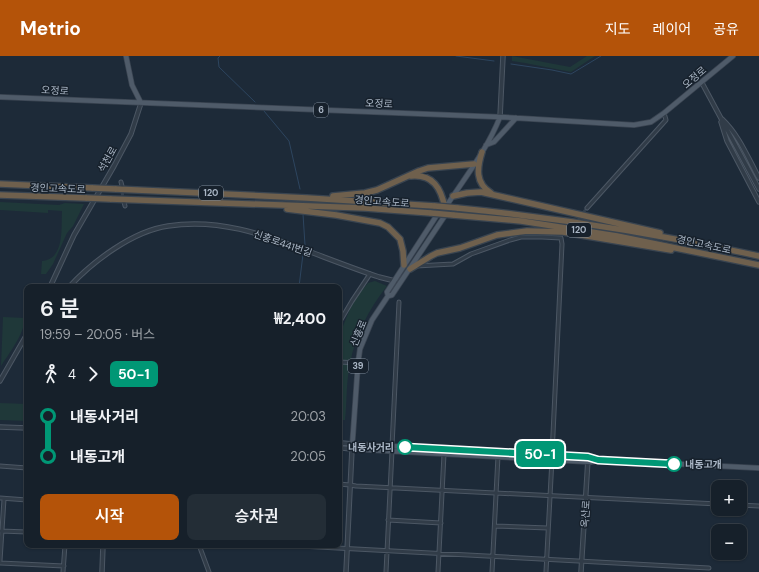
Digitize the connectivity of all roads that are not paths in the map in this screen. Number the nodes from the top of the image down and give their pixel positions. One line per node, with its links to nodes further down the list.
1 (126, 56): 6 (main road)
2 (503, 56): 8 (street, 신흥로)
3 (733, 56): 4 (main road, 오정로 / 6)
4 (702, 83): 7 (main road, 오정로 / 6); 9 (street)
5 (0, 97): 6 (main road, 오정로 / 6)
6 (141, 103): 8 (main road, 오정로 / 6); 35 (street, 석천로)
7 (664, 113): 10 (main road, 오정로 / 6); 24 (street)
8 (500, 117): 10 (main road, 오정로 / 6); 11 (main road, 신흥로 / 39)
9 (720, 117): 15 (street); 17 (street); 22 (street)
10 (516, 118): 11 (main road)
11 (486, 145): 12 (main road, 신흥로 / 39)
12 (482, 152): 13 (main road, 신흥로 / 39); 19 (highway)
13 (474, 164): 14 (highway); 20 (main road, 신흥로 / 39)
14 (406, 176): 21 (highway); 25 (highway)
15 (759, 178)
16 (0, 184): 21 (highway, 경인고속도로 / 120, bridge)
17 (759, 189)
18 (0, 195): 23 (highway, 경인고속도로 / 120, bridge)
19 (495, 195): 20 (highway); 26 (highway)
20 (453, 196): 25 (main road, 신흥로 / 39)
21 (307, 198): 26 (highway, 경인고속도로 / 120, bridge)
22 (759, 202)
23 (252, 204): 27 (highway, 경인고속도로 / 120, bridge); 29 (highway)
24 (587, 208)
25 (444, 209): 29 (main road, 신흥로 / 39); 31 (main road, 신흥로 / 39)
26 (704, 244): 28 (highway, 경인고속도로 / 120)
27 (704, 253): 30 (highway, 경인고속도로 / 120); 31 (highway)
28 (759, 256)
29 (404, 265): 33 (main road, 신흥로 / 39)
30 (759, 265)
31 (412, 268): 34 (main road, 신흥로 / 39); 51 (street)
32 (370, 274): 33 (street, 신흥로441번길); 36 (street, 신흥로441번길); 39 (street)
33 (394, 281): 34 (street, 신흥로441번길); 37 (main road, 신흥로 / 39)
34 (400, 282): 37 (main road, 신흥로 / 39)
35 (51, 284)
36 (72, 284)
37 (388, 296): 42 (main road, 신흥로 / 39)
38 (399, 302): 48 (street)
39 (342, 318)
40 (24, 339): 43 (street)
41 (342, 362): 42 (street)
42 (358, 364): 47 (main road, 신흥로 / 39)
43 (0, 381)
44 (0, 427): 45 (street)
45 (24, 428)
46 (342, 443): 47 (street)
47 (352, 446): 48 (main road); 57 (street, 신흥로)
48 (392, 448): 49 (main road); 58 (street)
49 (444, 451): 50 (main road); 51 (main road); 59 (street)
50 (498, 456): 51 (main road); 60 (street)
51 (552, 457): 52 (main road); 61 (street)
52 (588, 459): 55 (main road); 62 (street, 옥산로)
53 (0, 466): 54 (street)
54 (24, 468)
55 (759, 468)
56 (342, 484): 57 (street)
57 (350, 485): 58 (street); 78 (street, 신흥로)
58 (390, 488): 59 (street); 68 (street)
59 (442, 490): 60 (street); 69 (street)
60 (496, 493): 61 (street); 70 (street)
61 (550, 495): 62 (street); 71 (street)
62 (586, 497): 65 (street); 83 (street, 옥산로)
63 (2, 498): 64 (street); 72 (street)
64 (24, 500)
65 (711, 504)
66 (747, 505): 67 (street)
67 (759, 506)
68 (388, 520): 69 (street); 79 (street)
69 (441, 523): 80 (street)
70 (495, 526): 71 (street); 81 (street)
71 (548, 528): 82 (street)
72 (1, 531): 73 (street); 84 (street)
73 (24, 532)
74 (65, 548): 85 (street)
75 (103, 548): 88 (street)
76 (200, 548): 89 (street)
77 (321, 548): 78 (street)
78 (347, 550): 79 (street); 90 (street, 신흥로)
79 (387, 552): 80 (street); 91 (street)
80 (439, 554): 81 (street); 92 (street)
81 (493, 557): 82 (street); 93 (street)
82 (546, 560): 83 (street); 94 (street)
83 (582, 561): 86 (street); 95 (street, 옥산로)
84 (0, 562): 85 (street)
85 (64, 566): 87 (street)
86 (709, 568)
87 (63, 572)
88 (102, 572)
89 (209, 572)
90 (346, 572)
91 (386, 572)
92 (438, 572)
93 (492, 572)
94 (546, 572)
95 (582, 572)

